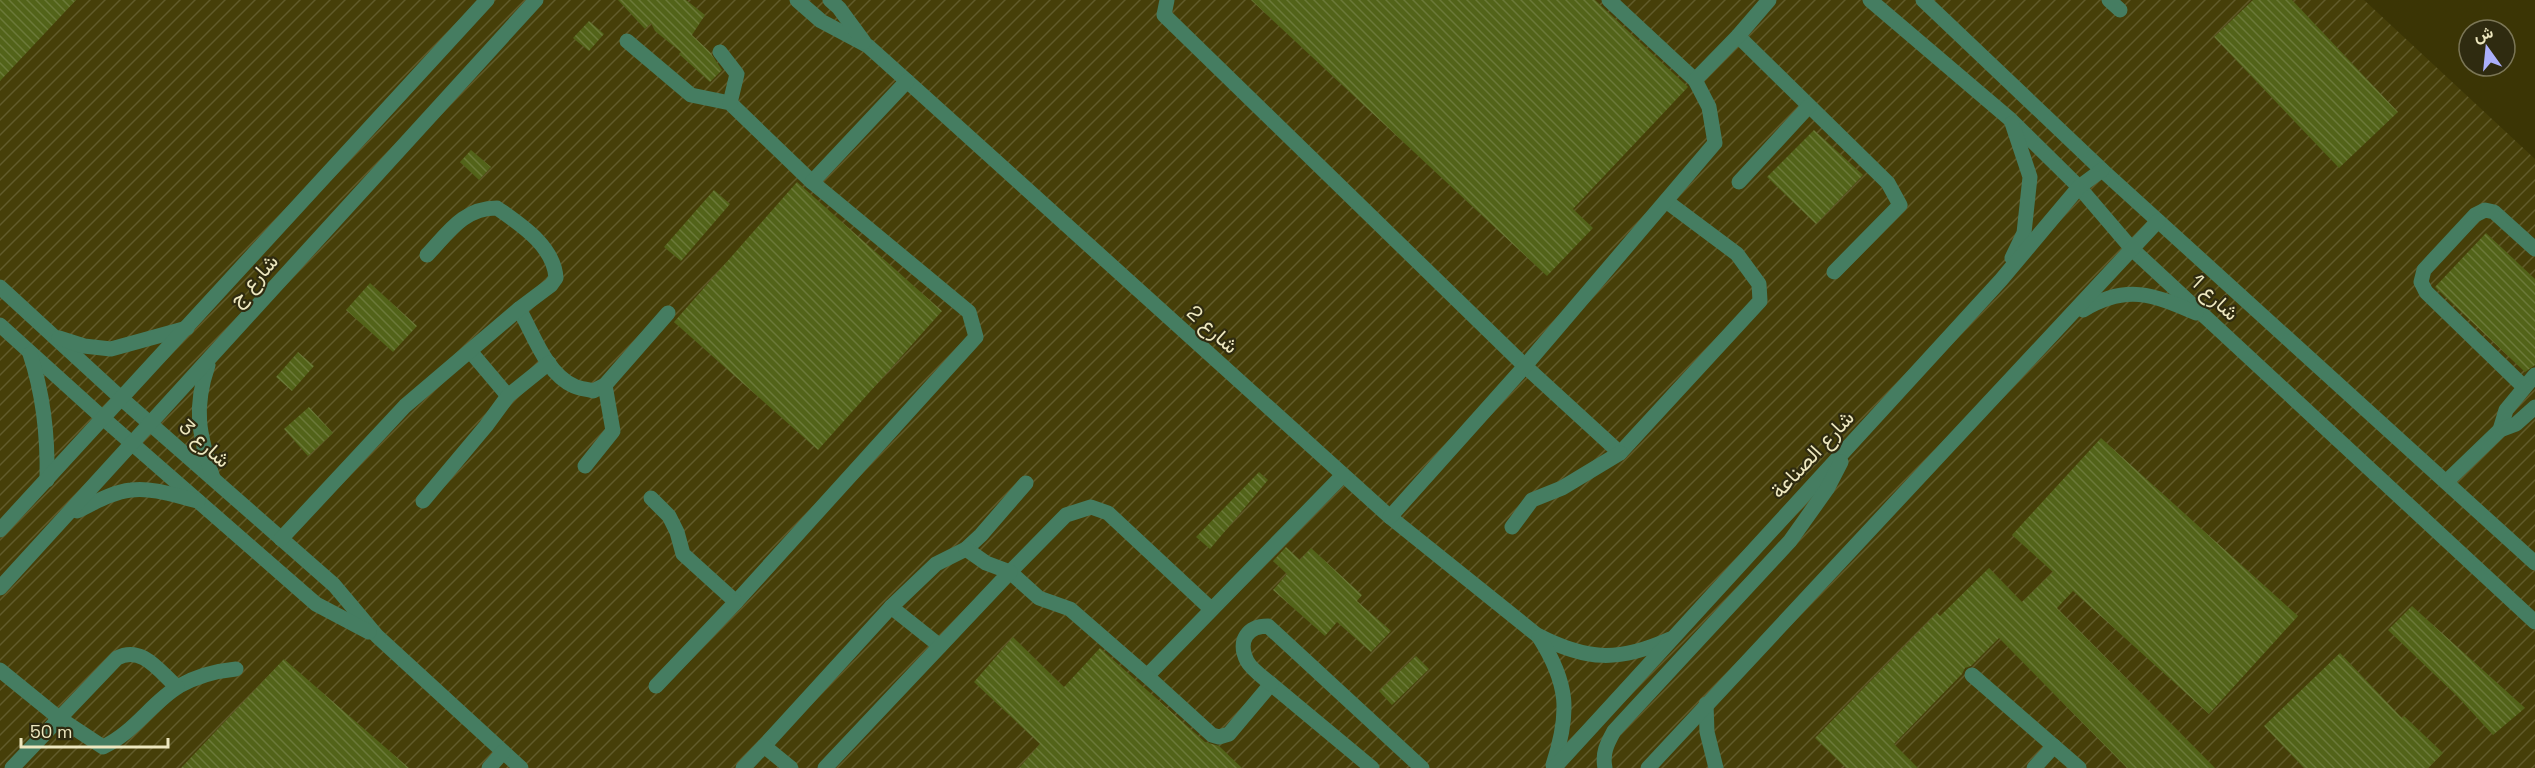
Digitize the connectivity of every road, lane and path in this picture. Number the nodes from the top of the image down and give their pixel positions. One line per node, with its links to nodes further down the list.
1 (486, 0): 36 (street, شارع ج)
2 (536, 0): 40 (street, شارع ج)
3 (797, 0): 12 (street, شارع 2)
4 (830, 0): 12 (street, شارع 2)
5 (1167, 0): 42 (street)
6 (1609, 0): 14 (street)
7 (1769, 0): 10 (street)
8 (1870, 0): 18 (street, شارع 1)
9 (1923, 0): 19 (street, شارع 1)
10 (1738, 36): 14 (street); 17 (street)
11 (627, 41): 16 (street)
12 (868, 46): 15 (street, شارع 2)
13 (720, 52): 16 (street)
14 (1695, 80): 23 (street)
15 (908, 81): 20 (street); 56 (street, شارع 2)
16 (730, 103): 20 (street)
17 (1809, 106): 21 (street); 28 (street)
18 (2011, 120): 22 (street, شارع 1); 29 (street)
19 (2102, 170): 22 (street, شارع الصناعة); 24 (street, شارع 1)
20 (812, 182): 73 (street)
21 (1739, 182)
22 (2079, 187): 25 (street, شارع 1); 29 (street, شارع الصناعة)
23 (1666, 201): 42 (street); 54 (street)
24 (2158, 221): 25 (street); 59 (street, شارع 1)
25 (2132, 249): 33 (street, شارع 1); 34 (street)
26 (2535, 249): 45 (street)
27 (427, 255): 31 (street)
28 (1834, 272)
29 (2001, 280): 53 (street, شارع الصناعة)
30 (0, 288): 37 (street, شارع 3)
31 (519, 309): 39 (street); 41 (street)
32 (668, 314): 44 (street)
33 (2207, 318): 34 (street); 76 (street, شارع 1)
34 (2067, 320): 88 (street)
35 (0, 325): 38 (street, شارع 3)
36 (188, 328): 37 (street); 47 (street, شارع ج)
37 (56, 338): 47 (street, شارع 3)
38 (29, 351): 49 (street, شارع 3); 58 (street)
39 (470, 351): 46 (street); 68 (street)
40 (210, 360): 50 (street, شارع ج); 57 (street)
41 (549, 363): 44 (street); 46 (street)
42 (1525, 366): 54 (street); 65 (street)
43 (2535, 375): 45 (street)
44 (605, 385): 55 (street)
45 (2524, 387): 51 (street)
46 (508, 396): 62 (street)
47 (122, 399): 49 (street, شارع ج); 50 (street, شارع 3)
48 (2535, 407): 51 (street)
49 (104, 419): 52 (street, شارع 3); 58 (street, شارع ج)
50 (152, 423): 52 (street, شارع ج); 57 (street, شارع 3)
51 (2500, 430): 59 (street)
52 (133, 443): 63 (street, شارع 3); 64 (street, شارع ج)
53 (1851, 443): 79 (street, شارع الصناعة); 102 (street)
54 (1620, 453): 66 (street)
55 (585, 466)
56 (1342, 475): 65 (street, شارع 2); 75 (street)
57 (213, 478): 68 (street, شارع 3)
58 (47, 480): 67 (street, شارع ج)
59 (2446, 482): 70 (street, شارع 1)
60 (1026, 483): 69 (street)
61 (651, 498): 73 (street)
62 (423, 501)
63 (200, 502): 64 (street); 78 (street, شارع 3)
64 (66, 517): 72 (street, شارع ج)
65 (1390, 517): 77 (street, شارع 2)
66 (1512, 527)
67 (0, 530)
68 (281, 539): 78 (street, شارع 3)
69 (966, 549): 71 (street); 74 (street)
70 (2535, 563)
71 (1010, 572): 75 (street); 80 (street); 84 (street)
72 (0, 588)
73 (736, 602): 86 (street)
74 (891, 607): 80 (street); 90 (street)
75 (1211, 609): 84 (street)
76 (2535, 622)
77 (1537, 635): 79 (street, شارع 2); 101 (street, شارع 2)
78 (377, 636): 92 (street, شارع 3)
79 (1670, 639): 101 (street, شارع الصناعة)
80 (940, 646): 98 (street)
81 (236, 669): 87 (street)
82 (0, 670): 89 (street)
83 (1972, 675): 91 (street)
84 (1147, 676): 85 (street)
85 (1271, 684): 99 (street); 100 (street)
86 (656, 686)
87 (177, 687): 89 (street); 89 (street)
88 (1706, 704): 103 (street); 104 (street)
89 (60, 718): 93 (street)
90 (764, 746): 96 (street); 97 (street)
91 (2054, 746): 105 (street); 106 (street)
92 (503, 752): 94 (street); 95 (street, شارع 3)
93 (12, 768)
94 (489, 768)
95 (521, 768)
96 (743, 768)
97 (792, 768)
98 (825, 768)
99 (1372, 768)
100 (1422, 768)
101 (1553, 768)
102 (1605, 768)
103 (1648, 768)
104 (1716, 768)
105 (2034, 768)
106 (2079, 768)

